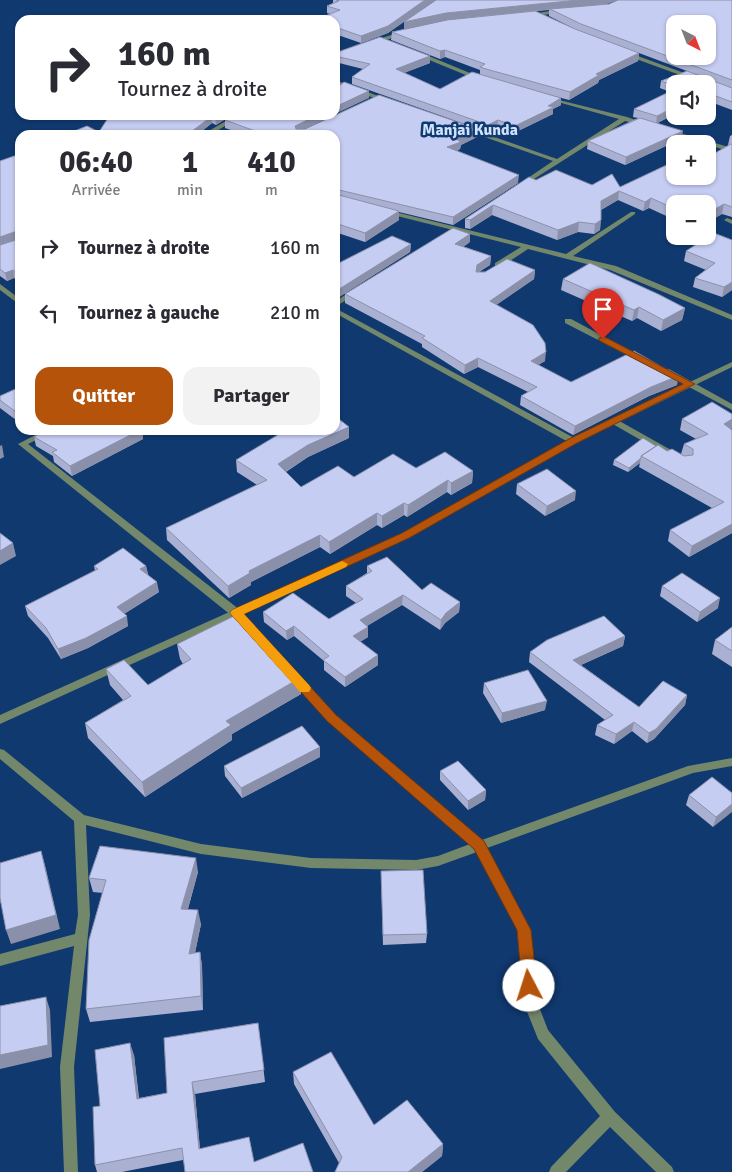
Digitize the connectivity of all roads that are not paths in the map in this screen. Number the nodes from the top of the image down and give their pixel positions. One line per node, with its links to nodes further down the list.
1 (571, 10): 2 (street)
2 (535, 14): 3 (street); 4 (street)
3 (526, 15)
4 (544, 18)
5 (401, 26): 7 (street)
6 (411, 31): 7 (street)
7 (383, 38): 8 (street); 9 (street)
8 (390, 43)
9 (366, 44)
10 (620, 51): 12 (street)
11 (416, 53): 13 (street)
12 (686, 75)
13 (483, 80)
14 (340, 84): 16 (street)
15 (540, 95): 19 (street)
16 (379, 98): 17 (street); 18 (street)
17 (388, 101)
18 (361, 106)
19 (625, 118): 22 (street); 26 (street)
20 (231, 120): 24 (street)
21 (454, 124): 26 (street)
22 (651, 126)
23 (660, 129): 25 (street)
24 (214, 130)
25 (732, 150)
26 (558, 161): 27 (street)
27 (510, 192)
28 (381, 211): 31 (street)
29 (633, 213): 34 (street)
30 (463, 224): 31 (street)
31 (455, 229): 32 (street); 33 (street)
32 (447, 234)
33 (527, 247): 34 (street); 35 (street)
34 (566, 257): 41 (street)
35 (488, 272)
36 (0, 286): 38 (street)
37 (359, 290): 39 (street)
38 (15, 299)
39 (340, 301)
40 (340, 313): 50 (street)
41 (732, 318)
42 (568, 321): 43 (street)
43 (646, 361)
44 (732, 364): 46 (street)
45 (655, 366): 46 (street)
46 (690, 384): 47 (street); 48 (street)
47 (732, 407)
48 (614, 421): 50 (street); 51 (street)
49 (41, 435): 52 (street)
50 (573, 441): 52 (street)
51 (678, 458)
52 (236, 613): 53 (street); 55 (street)
53 (274, 655)
54 (287, 669): 59 (street)
55 (0, 720)
56 (0, 753): 58 (street)
57 (732, 762): 59 (street)
58 (80, 819): 59 (street); 60 (street)
59 (479, 845): 62 (street)
60 (81, 938): 61 (street); 63 (street)
61 (0, 960)
62 (610, 1117): 64 (street); 65 (street)
63 (71, 1172)
64 (556, 1172)
65 (667, 1172)

